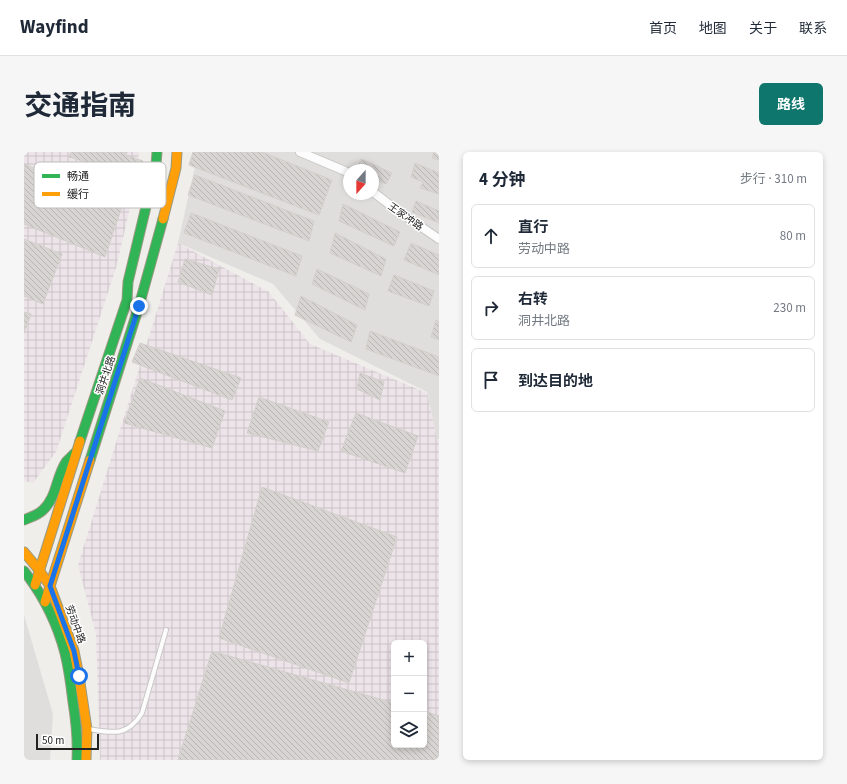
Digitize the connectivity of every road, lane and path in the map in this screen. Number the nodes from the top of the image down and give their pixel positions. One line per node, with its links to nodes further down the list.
1 (157, 152): 4 (street, 洞井北路)
2 (177, 152): 7 (street, 洞井北路)
3 (300, 152): 5 (street)
4 (156, 162)
5 (343, 170)
6 (379, 197): 10 (street, 王家冲路)
7 (166, 206)
8 (146, 208): 11 (street, 洞井北路)
9 (165, 208): 17 (street, 洞井北路)
10 (439, 240)
11 (77, 451): 12 (street); 14 (street, 洞井北路)
12 (24, 520)
13 (24, 552): 14 (street, 劳动中路)
14 (39, 570): 16 (street, 洞井北路); 17 (street, 劳动中路)
15 (24, 571): 16 (street, 劳动中路)
16 (35, 585): 18 (street, 劳动中路)
17 (50, 586): 18 (street, 洞井北路); 21 (street, 劳动中路)
18 (45, 602): 20 (street, 劳动中路)
19 (166, 630): 21 (lane)
20 (76, 728): 21 (lane); 22 (street, 劳动中路)
21 (87, 729): 23 (street, 劳动中路)
22 (77, 760)
23 (86, 760)

